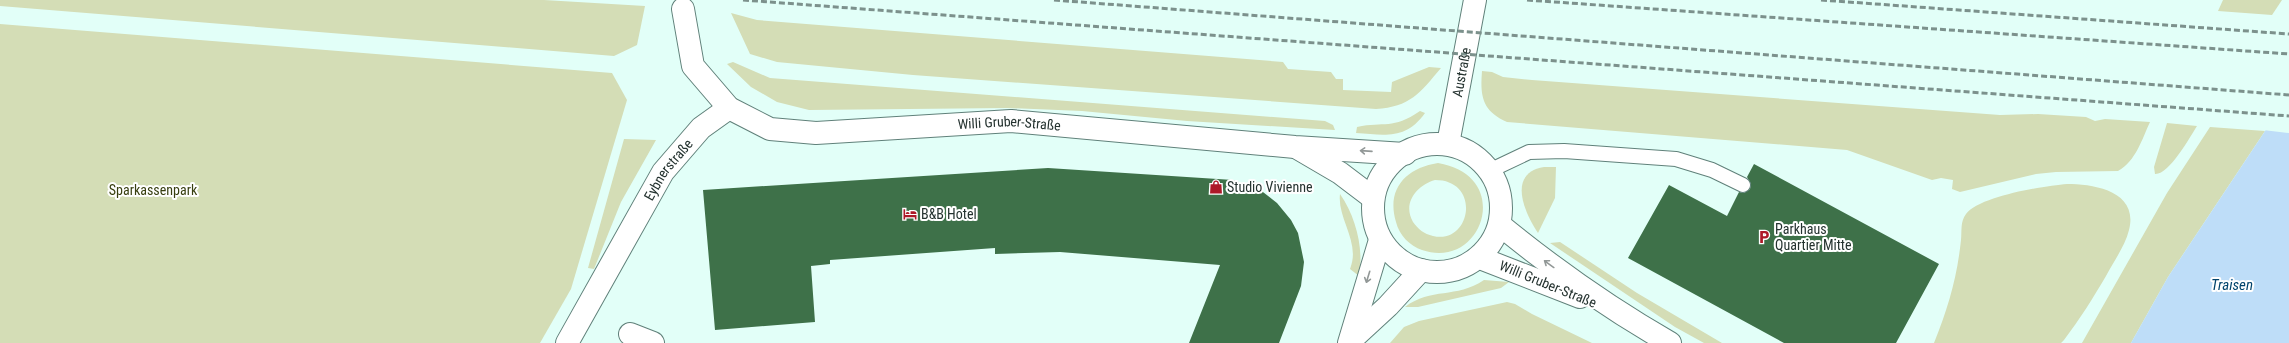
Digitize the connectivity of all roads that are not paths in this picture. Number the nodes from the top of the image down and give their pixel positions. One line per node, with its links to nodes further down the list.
1 (1476, 0): 4 (street, Austraße)
2 (683, 9): 3 (street)
3 (729, 108): 5 (street, Willi Gruber-Straße); 17 (street, Eybnerstraße)
4 (1448, 144): 6 (street); 7 (street)
5 (1295, 147): 6 (street, Willi Gruber-Straße, one-way to 5); 9 (street, Willi Gruber-Straße)
6 (1405, 154): 9 (street)
7 (1489, 170): 8 (lane); 10 (street)
8 (1743, 185)
9 (1373, 198): 11 (street)
10 (1500, 225): 12 (street); 14 (street, Willi Gruber-Straße, one-way to 10)
11 (1380, 240): 13 (street); 16 (street, one-way to 16)
12 (1480, 258): 13 (street); 14 (street, Willi Gruber-Straße)
13 (1421, 270): 16 (street)
14 (1615, 311): 19 (street, Willi Gruber-Straße)
15 (630, 334): 18 (street)
16 (1350, 341)
17 (567, 343)
18 (653, 343)
19 (1670, 343)

